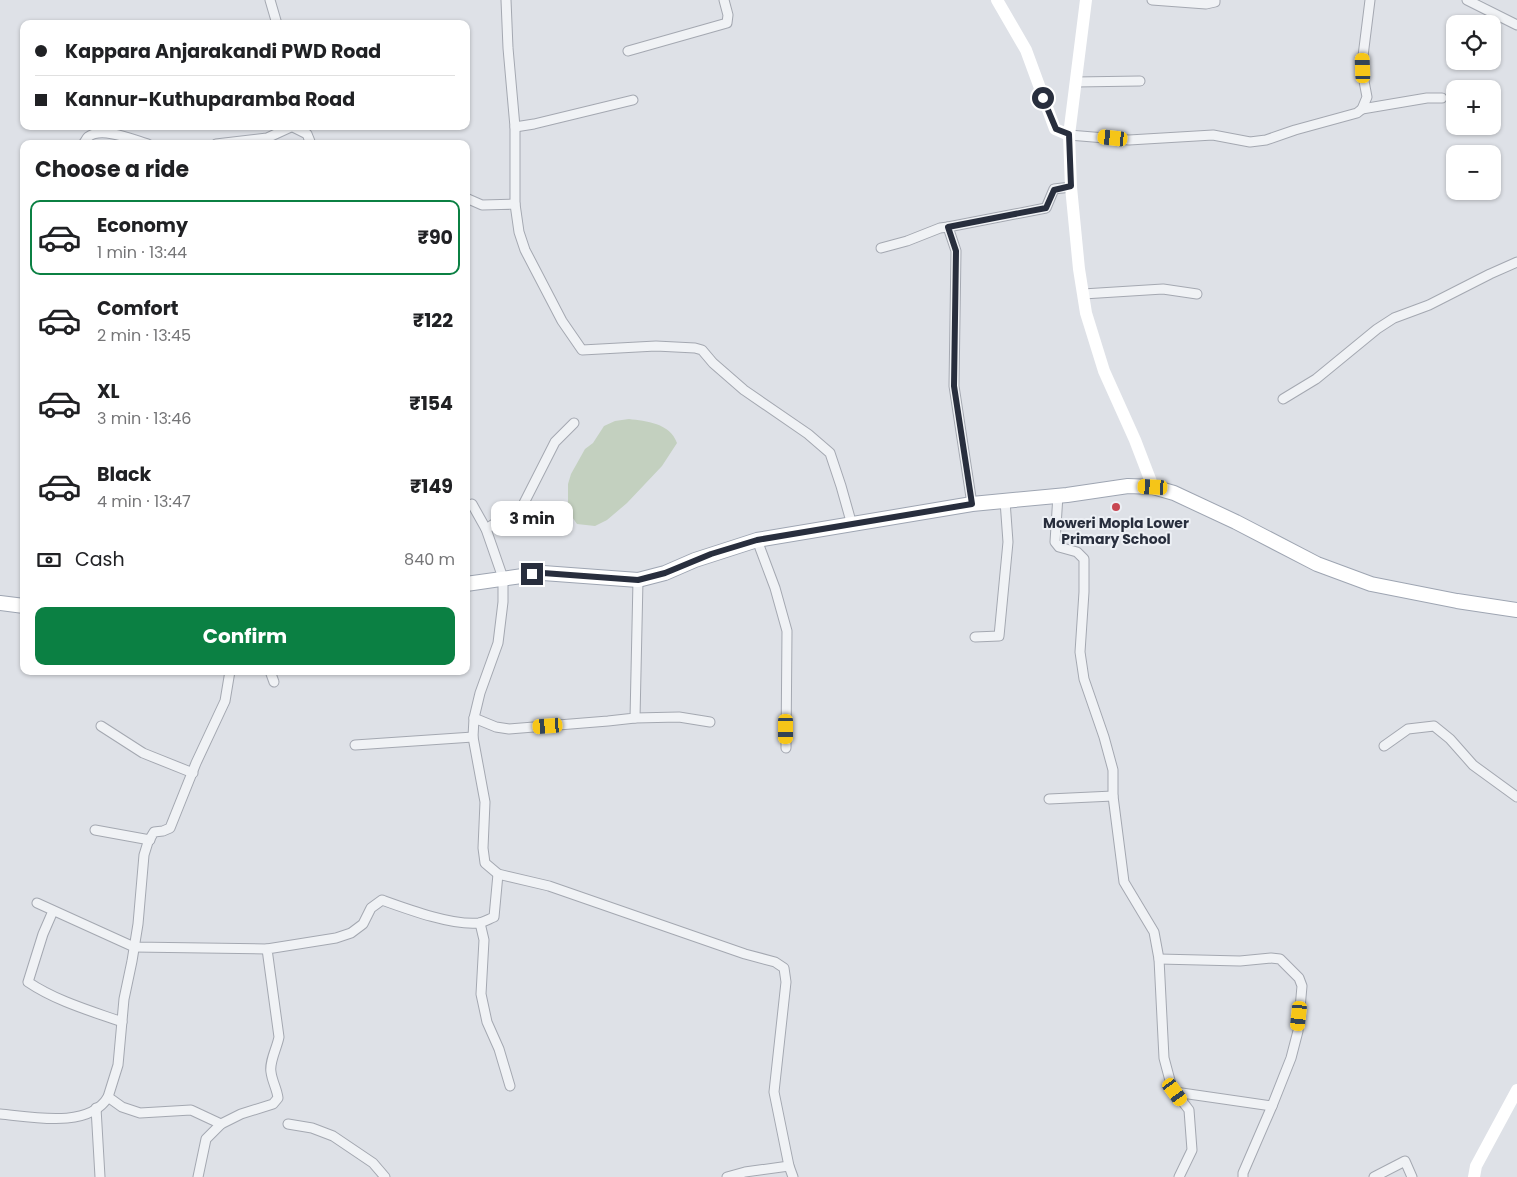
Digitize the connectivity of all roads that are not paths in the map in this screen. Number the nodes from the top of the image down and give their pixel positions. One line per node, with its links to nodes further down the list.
1 (270, 0): 10 (street)
2 (506, 0): 18 (street)
3 (724, 0): 12 (street)
4 (997, 0): 21 (main road)
5 (1086, 0): 14 (main road)
6 (1152, 0): 7 (street)
7 (1215, 0)
8 (1370, 0): 17 (street)
9 (1466, 0): 11 (street)
10 (276, 20)
11 (1517, 25)
12 (628, 51)
13 (1140, 81): 14 (street)
14 (1076, 82): 21 (main road)
15 (1442, 98): 17 (street)
16 (633, 100): 18 (street)
17 (1362, 109): 21 (street)
18 (515, 127): 28 (street)
19 (284, 130): 24 (street)
20 (298, 130): 25 (street)
21 (1069, 134): 26 (main road)
22 (86, 140): 23 (street)
23 (135, 140)
24 (250, 140)
25 (309, 140)
26 (1071, 186): 30 (street); 34 (main road)
27 (470, 200): 28 (street)
28 (515, 204): 43 (street)
29 (1057, 206): 30 (street)
30 (1047, 207): 31 (street)
31 (948, 227): 32 (street); 42 (street)
32 (881, 248)
33 (1517, 262): 36 (street)
34 (1083, 294): 35 (street); 38 (main road)
35 (1197, 294)
36 (1283, 399)
37 (574, 424): 44 (street)
38 (1153, 487): 39 (main road); 51 (main road)
39 (1058, 495): 40 (main road); 65 (street)
40 (1005, 501): 42 (main road); 52 (street)
41 (472, 504): 44 (street)
42 (972, 504): 43 (main road)
43 (852, 525): 45 (main road)
44 (486, 529): 46 (street)
45 (757, 540): 47 (main road); 63 (street)
46 (503, 578): 47 (main road); 48 (main road); 56 (street)
47 (638, 580): 57 (street)
48 (470, 583)
49 (0, 603): 50 (main road)
50 (20, 606)
51 (1517, 610)
52 (975, 637)
53 (229, 675): 64 (street)
54 (271, 675): 55 (street)
55 (274, 682)
56 (474, 718): 57 (street); 60 (street)
57 (635, 718): 58 (street)
58 (710, 722)
59 (100, 726): 64 (street)
60 (473, 737): 61 (street); 70 (street)
61 (355, 745)
62 (1384, 746): 66 (street)
63 (786, 748)
64 (193, 773): 69 (street)
65 (1114, 796): 67 (street); 76 (street)
66 (1517, 797)
67 (1049, 799)
68 (95, 830): 69 (street)
69 (150, 840): 74 (street)
70 (498, 874): 73 (street); 87 (street)
71 (37, 903): 72 (street)
72 (53, 911): 74 (street); 77 (street)
73 (480, 923): 75 (street); 78 (street)
74 (134, 947): 75 (street); 77 (street)
75 (267, 949): 85 (street)
76 (1159, 959): 80 (street); 82 (street)
77 (122, 1022): 81 (street)
78 (510, 1086)
79 (1517, 1090): 97 (main road)
80 (1175, 1092): 82 (street); 93 (street)
81 (108, 1096): 83 (street); 85 (street)
82 (1272, 1106): 94 (street)
83 (96, 1108): 84 (street); 88 (street)
84 (0, 1114)
85 (221, 1124): 89 (street)
86 (288, 1124): 90 (street)
87 (789, 1166): 91 (street); 92 (street)
88 (100, 1177)
89 (198, 1177)
90 (385, 1177)
91 (727, 1177)
92 (793, 1177)
93 (1179, 1177)
94 (1243, 1177)
95 (1374, 1177): 96 (street)
96 (1412, 1177)
97 (1474, 1177)

